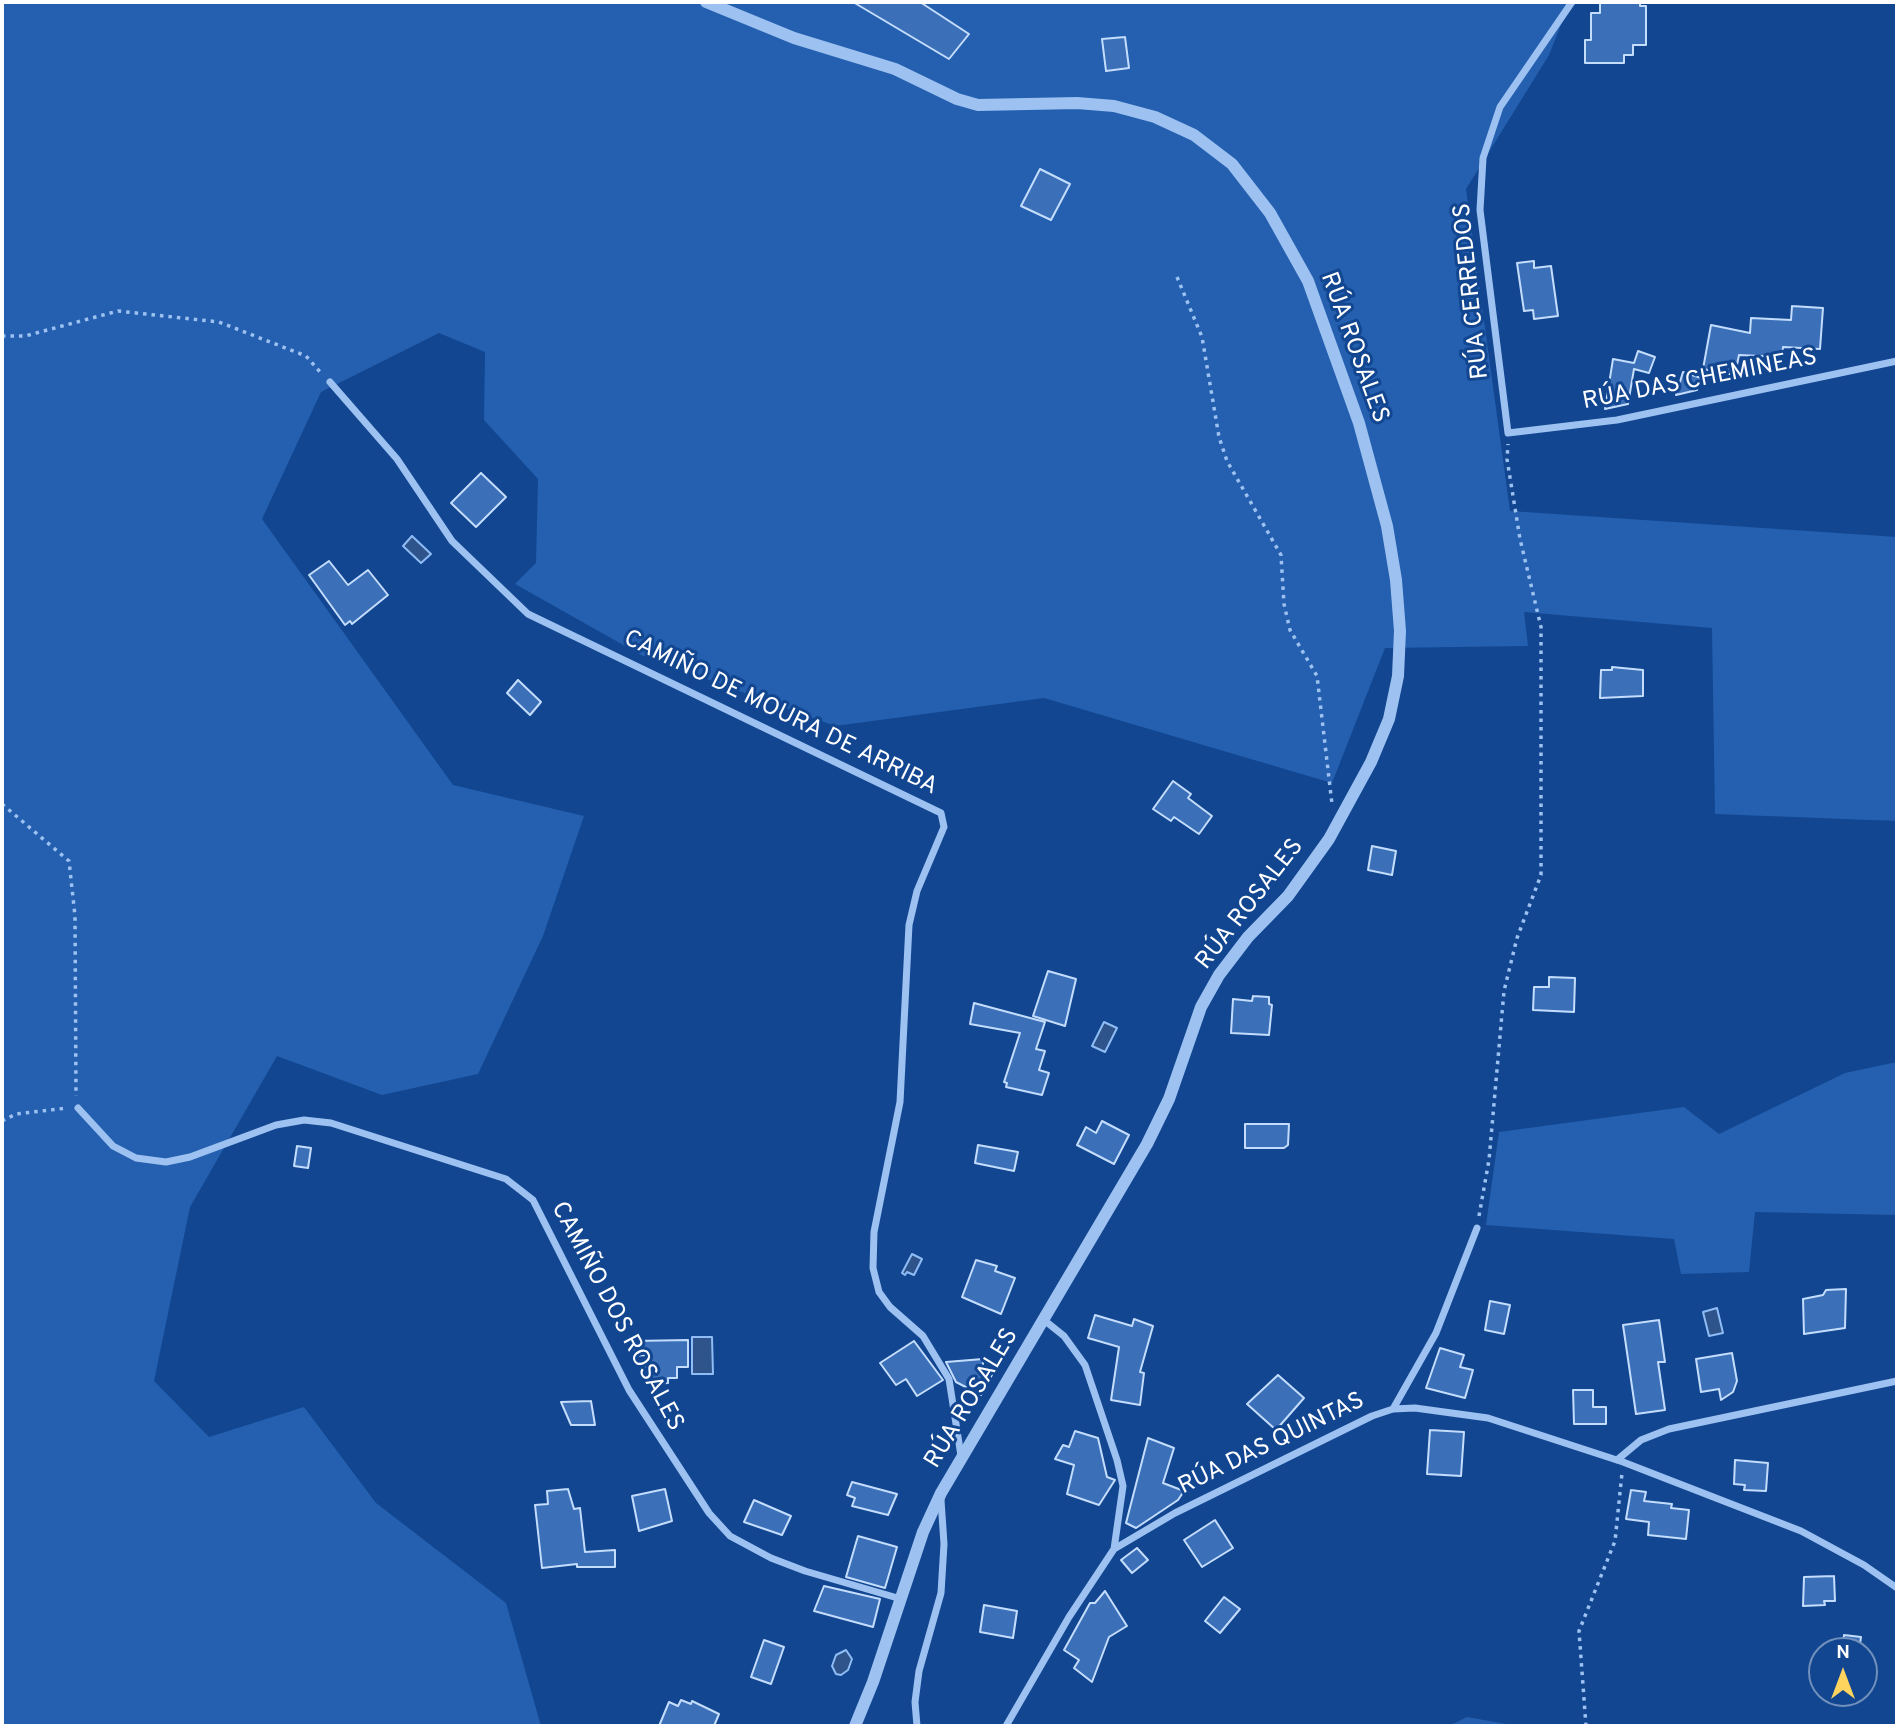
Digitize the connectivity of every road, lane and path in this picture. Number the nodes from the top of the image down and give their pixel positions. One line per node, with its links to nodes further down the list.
1 (706, 2): 9 (street, RÚA ROSALES)
2 (1572, 2): 7 (street, RÚA CERREDOS)
3 (1177, 277): 9 (path)
4 (2, 336): 6 (path)
5 (1897, 361): 7 (street, RÚA DAS CHEMINEAS)
6 (330, 382): 16 (street, CAMIÑO DE MOURA DE ARRIBA)
7 (1508, 433): 12 (path)
8 (2, 804): 10 (path)
9 (1338, 823): 13 (street, RÚA ROSALES)
10 (78, 1108): 11 (path); 21 (street, CAMIÑO DOS ROSALES)
11 (2, 1121)
12 (1478, 1228): 15 (street)
13 (1044, 1320): 16 (street, RÚA ROSALES); 19 (street)
14 (1897, 1381): 17 (street)
15 (1393, 1409): 17 (street, RÚA DAS QUINTAS); 19 (street, RÚA DAS QUINTAS)
16 (961, 1457): 18 (street, RÚA ROSALES)
17 (1620, 1461): 20 (street, RÚA DAS QUINTAS); 25 (path)
18 (941, 1493): 21 (street, RÚA ROSALES); 23 (street)
19 (1114, 1549): 24 (street)
20 (1897, 1588)
21 (901, 1599): 22 (street, RÚA ROSALES)
22 (855, 1726)
23 (916, 1726)
24 (1006, 1726)
25 (1586, 1726)

